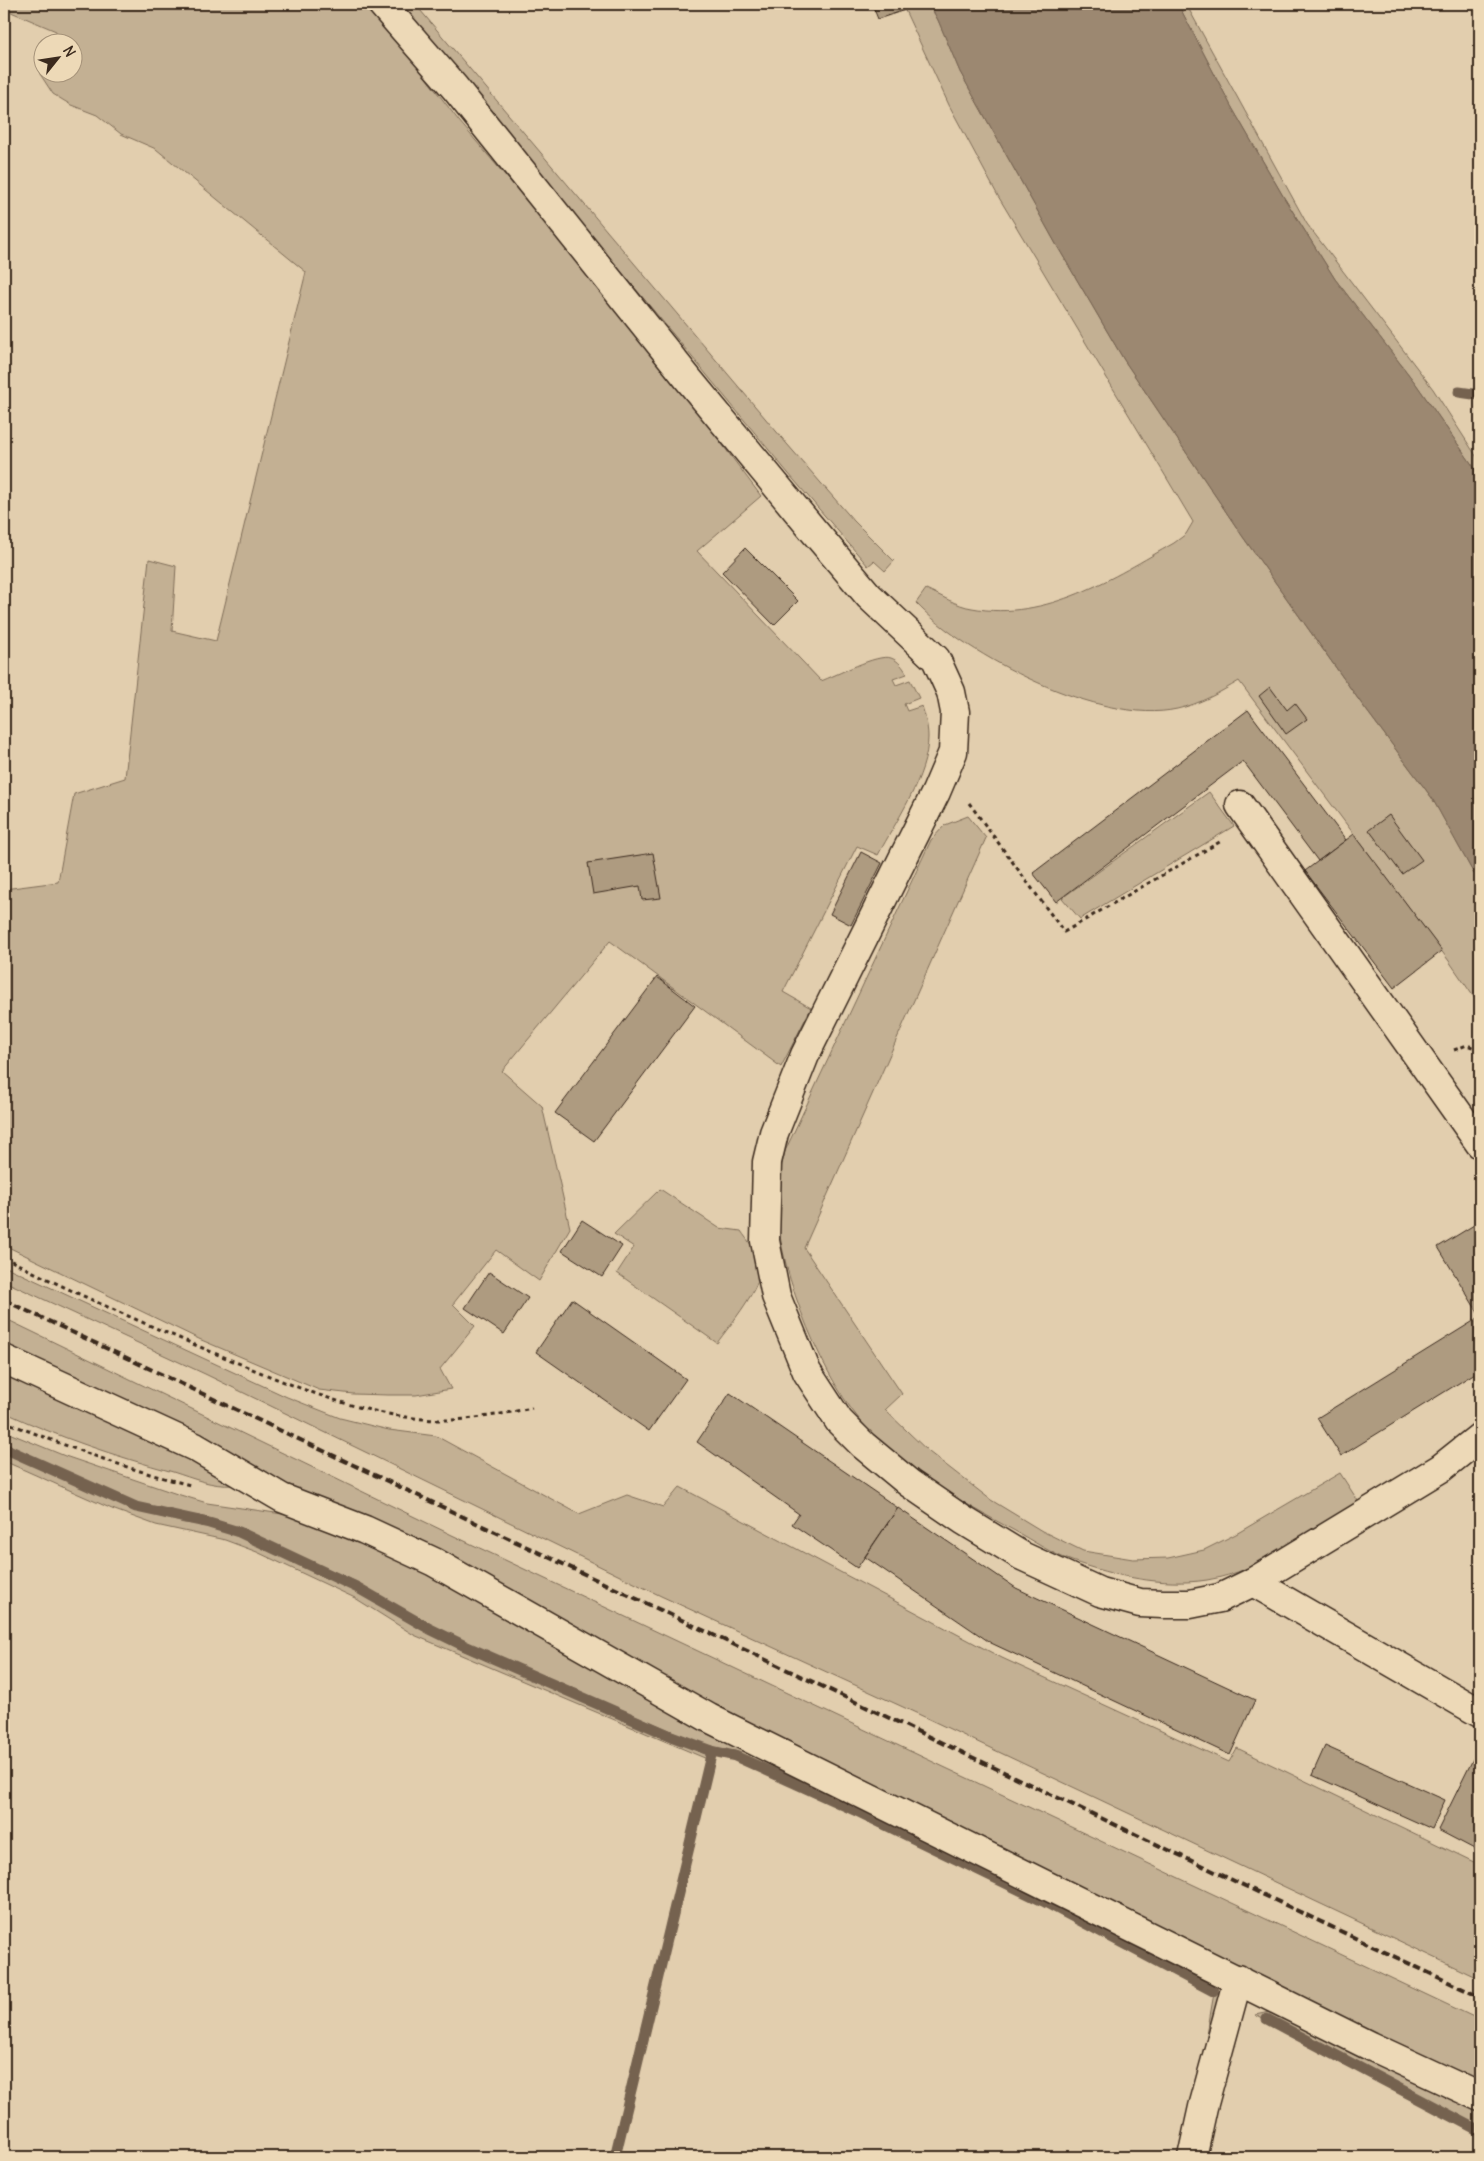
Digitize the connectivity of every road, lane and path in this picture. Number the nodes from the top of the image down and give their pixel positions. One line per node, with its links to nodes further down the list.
1 (382, 4): 2 (street)
2 (946, 770): 3 (path); 11 (street)
3 (1247, 814): 4 (street)
4 (1480, 1144)
5 (4, 1257): 7 (path)
6 (4, 1359): 13 (street)
7 (532, 1408)
8 (4, 1421): 10 (path)
9 (1480, 1437): 11 (street)
10 (194, 1487)
11 (1253, 1582): 12 (street)
12 (1480, 1713)
13 (1238, 1979): 14 (street); 17 (street)
14 (1480, 2097)
15 (4, 2154): 16 (path)
16 (11, 2157)
17 (1192, 2157)

